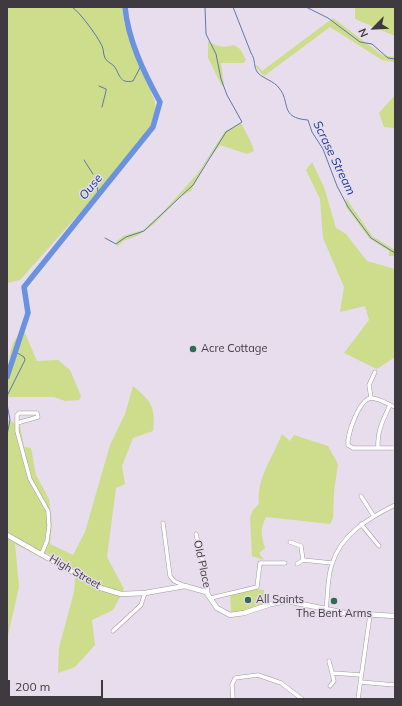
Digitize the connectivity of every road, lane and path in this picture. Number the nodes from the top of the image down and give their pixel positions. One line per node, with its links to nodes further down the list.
1 (375, 372): 2 (street)
2 (371, 398): 3 (street); 6 (street)
3 (390, 405): 4 (street); 6 (street)
4 (395, 407)
5 (17, 423): 5 (street); 17 (street)
6 (378, 448): 7 (street)
7 (395, 448)
8 (361, 496): 10 (street)
9 (395, 505): 10 (street)
10 (373, 515): 12 (street)
11 (163, 523): 22 (street)
12 (361, 526): 16 (street); 20 (street)
13 (196, 534): 24 (street, Old Place)
14 (7, 535): 17 (main road, High Street)
15 (290, 542): 18 (street)
16 (379, 546)
17 (42, 553): 23 (main road, High Street)
18 (303, 560): 20 (street); 21 (street)
19 (284, 562): 24 (street)
20 (332, 563): 25 (street)
21 (297, 564)
22 (184, 586): 23 (main road, High Street); 24 (main road, High Street)
23 (145, 593): 28 (street)
24 (210, 596): 25 (main road, High Street)
25 (326, 610): 26 (main road, High Street)
26 (370, 615): 27 (main road, High Street); 31 (street)
27 (395, 616)
28 (113, 631)
29 (329, 661): 30 (street)
30 (333, 673): 31 (street); 34 (street)
31 (361, 675): 32 (street)
32 (360, 682): 33 (street); 37 (street)
33 (395, 685)
34 (330, 686)
35 (233, 699): 36 (street)
36 (302, 699)
37 (358, 699)

